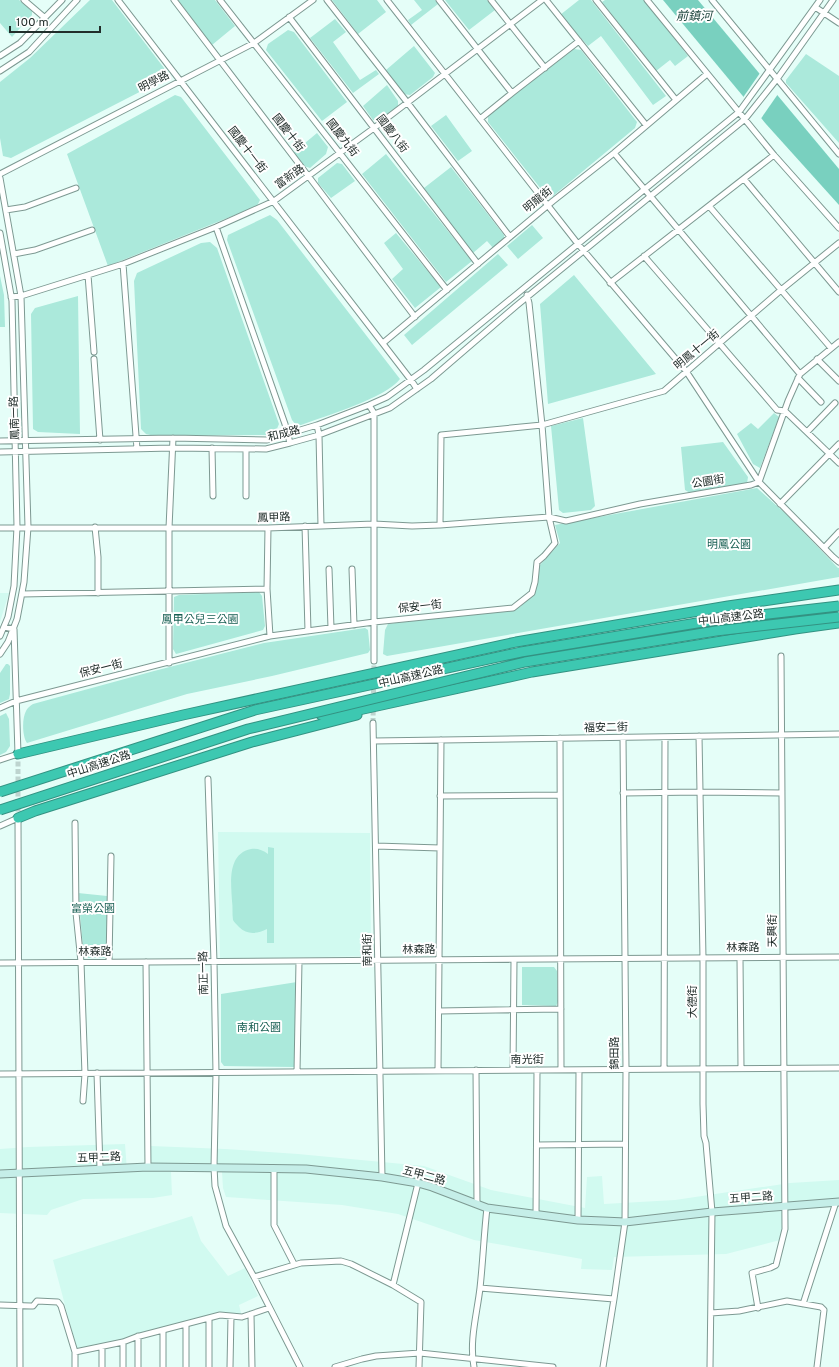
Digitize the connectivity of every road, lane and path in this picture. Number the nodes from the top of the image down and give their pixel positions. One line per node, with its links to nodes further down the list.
1 (24, 0): 22 (street)
2 (62, 0): 22 (street)
3 (77, 0): 32 (street)
4 (118, 0): 36 (street, 國慶十一街)
5 (174, 0): 29 (street, 國慶十街)
6 (220, 0): 26 (street, 國慶九街)
7 (313, 0): 21 (street, 明學路)
8 (327, 0): 39 (street)
9 (387, 0): 33 (street)
10 (439, 0): 27 (street)
11 (491, 0): 24 (street)
12 (542, 0): 24 (street, 富新路)
13 (546, 0): 25 (street)
14 (596, 0): 38 (street)
15 (647, 0): 34 (street)
16 (712, 0): 31 (street)
17 (820, 0): 19 (street, 和成路)
18 (833, 0): 20 (street, 和成路)
19 (815, 7): 20 (street); 31 (street, 和成路)
20 (824, 13): 23 (street); 35 (street, 和成路)
21 (289, 17): 26 (street, 明學路); 44 (street, 國慶八街)
22 (45, 18): 28 (street)
23 (839, 23)
24 (510, 24): 27 (street, 富新路); 30 (street)
25 (579, 41): 30 (street); 43 (street)
26 (254, 43): 29 (street, 明學路); 45 (street, 國慶九街)
27 (478, 49): 33 (street, 富新路); 37 (street)
28 (0, 56)
29 (220, 60): 36 (street, 明學路); 50 (street, 國慶十街)
30 (544, 68): 37 (street)
31 (769, 70): 35 (street); 40 (street, 和成路)
32 (0, 72)
33 (444, 74): 39 (street, 富新路); 41 (street)
34 (707, 74): 38 (street, 明龍街); 40 (street)
35 (777, 79): 42 (street, 和成路); 47 (street)
36 (180, 80): 49 (street, 明學路); 56 (street, 國慶十一街)
37 (512, 93): 41 (street)
38 (676, 100): 43 (street, 明龍街)
39 (407, 102): 44 (street, 富新路); 65 (street)
40 (739, 112): 42 (street); 54 (street, 和成路)
41 (480, 119): 57 (street)
42 (745, 120): 48 (street); 55 (street, 和成路)
43 (646, 126): 46 (street, 明龍街)
44 (374, 128): 45 (street, 富新路); 73 (street, 國慶八街)
45 (340, 153): 50 (street, 富新路); 76 (street, 國慶九街)
46 (614, 153): 54 (street); 57 (street, 明龍街)
47 (839, 154)
48 (774, 156): 52 (street); 61 (street)
49 (0, 174)
50 (309, 177): 56 (street, 富新路); 84 (street, 國慶十街)
51 (0, 178): 59 (street, 鳳南一路)
52 (744, 178): 58 (street); 71 (street)
53 (76, 188): 59 (street)
54 (644, 190): 55 (street); 67 (street, 和成路)
55 (650, 197): 63 (street); 68 (street, 和成路)
56 (274, 201): 60 (street, 富新路); 86 (street, 國慶十一街)
57 (548, 205): 65 (street, 明龍街); 67 (street)
58 (709, 206): 63 (street); 78 (street)
59 (6, 210): 69 (street, 鳳南一路)
60 (216, 227): 72 (street, 富新路); 105 (street)
61 (839, 228)
62 (92, 230): 69 (street)
63 (678, 230): 70 (street); 83 (street)
64 (0, 233): 81 (street, 鳳南一路)
65 (510, 237): 73 (street, 明龍街)
66 (839, 243): 71 (street, 明鳳十一街)
67 (578, 244): 68 (street); 77 (street, 和成路)
68 (584, 250): 75 (street); 82 (street, 和成路)
69 (14, 254): 80 (street, 鳳南一路)
70 (644, 256): 75 (street); 87 (street)
71 (814, 263): 78 (street, 明鳳十一街); 79 (street)
72 (123, 264): 74 (street, 富新路); 108 (street)
73 (478, 264): 76 (street, 明龍街)
74 (88, 275): 80 (street, 富新路); 89 (street)
75 (610, 283): 92 (street)
76 (447, 290): 84 (street, 明龍街)
77 (523, 290): 82 (street, 保安一街); 94 (street, 和成路)
78 (781, 290): 83 (street, 明鳳十一街); 88 (street)
79 (839, 292)
80 (21, 296): 81 (street, 富新路); 112 (street, 鳳南一路)
81 (11, 297): 111 (street, 鳳南一路)
82 (528, 297): 96 (street, 和成路); 102 (street, 保安一街)
83 (751, 316): 87 (street, 明鳳十一街); 93 (street)
84 (415, 317): 86 (street, 明龍街)
85 (839, 342): 88 (street)
86 (383, 343): 94 (street, 國慶十一街)
87 (720, 344): 92 (street, 明鳳十一街); 100 (street)
88 (831, 348): 91 (street)
89 (94, 352)
90 (94, 359): 109 (street)
91 (817, 359): 93 (street); 95 (street)
92 (686, 371): 102 (street, 明鳳十一街); 124 (street)
93 (799, 376): 97 (street); 100 (street)
94 (411, 380): 96 (street, 國慶十一街); 99 (street, 和成路)
95 (839, 381)
96 (417, 389): 101 (street, 和成路)
97 (821, 402)
98 (835, 403): 104 (street)
99 (369, 405): 101 (street); 103 (street, 和成路)
100 (785, 411): 104 (street); 124 (street)
101 (374, 413): 106 (street, 和成路); 129 (street)
102 (542, 424): 128 (street, 保安一街); 130 (street, 明鳳十一街)
103 (317, 425): 105 (street, 和成路); 106 (street)
104 (807, 432): 122 (street)
105 (288, 434): 107 (street, 和成路); 113 (street)
106 (319, 434): 113 (street, 和成路); 132 (street)
107 (172, 438): 108 (street, 和成路); 115 (street)
108 (136, 439): 109 (street, 和成路); 118 (street)
109 (100, 440): 112 (street, 和成路)
110 (0, 441): 111 (street, 和成路)
111 (15, 441): 112 (street, 和成路); 120 (street, 鳳南一路)
112 (26, 441): 121 (street, 鳳南一路)
113 (290, 444): 117 (street, 和成路)
114 (839, 444): 122 (street)
115 (172, 448): 116 (street, 和成路); 118 (street, 和成路); 137 (street)
116 (212, 448): 117 (street, 和成路); 125 (street)
117 (246, 448): 126 (street)
118 (137, 449): 121 (street, 和成路)
119 (0, 452): 120 (street, 和成路)
120 (15, 452): 121 (street, 和成路); 133 (street, 鳳南一路)
121 (26, 452): 134 (street, 鳳南一路)
122 (830, 454): 123 (street); 127 (street)
123 (839, 463)
124 (759, 482): 127 (street); 128 (street, 公園街)
125 (213, 496)
126 (246, 496)
127 (780, 504): 140 (street)
128 (549, 517): 130 (street, 鳳甲路); 153 (street, 保安一街)
129 (374, 524): 130 (street, 鳳甲路); 132 (street, 鳳甲路); 153 (street)
130 (440, 525)
131 (305, 526): 132 (street, 鳳甲路); 138 (street, 鳳甲路); 160 (street)
132 (320, 526)
133 (17, 527): 134 (street, 鳳甲路); 136 (street, 鳳甲路); 156 (street, 鳳南一路)
134 (28, 527): 135 (street, 鳳甲路); 148 (street, 鳳南一路)
135 (95, 527): 137 (street, 鳳甲路); 147 (street)
136 (0, 528)
137 (169, 528): 138 (street, 鳳甲路); 146 (street)
138 (268, 528): 144 (street)
139 (839, 532): 140 (street)
140 (824, 548): 141 (street)
141 (839, 562)
142 (329, 569): 157 (street)
143 (352, 569): 155 (street)
144 (267, 589): 146 (street); 163 (street)
145 (839, 590): 151 (highway)
146 (168, 591): 147 (street); 168 (street)
147 (98, 592): 148 (street)
148 (22, 594): 158 (street, 鳳南一路)
149 (835, 596): 151 (highway)
150 (839, 606): 170 (highway, 中山高速公路, bridge)
151 (690, 613): 164 (highway)
152 (839, 618): 173 (highway, 中山高速公路, bridge)
153 (374, 622): 155 (street, 保安一街); 167 (street)
154 (839, 623): 161 (highway)
155 (354, 625): 157 (street, 保安一街)
156 (4, 627): 158 (street); 162 (street, 鳳南一路)
157 (331, 628): 160 (street, 保安一街)
158 (14, 629): 165 (street, 鳳南一路); 171 (street)
159 (839, 629): 161 (highway)
160 (308, 631): 163 (street, 保安一街)
161 (768, 634): 169 (highway)
162 (0, 636)
163 (270, 636): 168 (street, 保安一街)
164 (516, 642): 170 (highway); 183 (highway)
165 (0, 654)
166 (781, 656): 176 (street, 天興街)
167 (374, 661)
168 (169, 663): 171 (street, 保安一街)
169 (532, 672): 173 (highway); 194 (highway)
170 (296, 700): 186 (highway, 中山高速公路, bridge)
171 (16, 701): 172 (street, 保安一街); 183 (street)
172 (0, 708)
173 (286, 720): 193 (highway, 中山高速公路, bridge)
174 (373, 722): 182 (street, 南和街)
175 (839, 734): 176 (street, 福安二街)
176 (782, 735): 177 (street, 福安二街); 190 (street, 天興街)
177 (699, 736): 179 (street, 福安二街); 188 (street, 大德街)
178 (623, 737): 179 (street, 福安二街); 180 (street, 福安二街); 189 (street, 錦田路)
179 (665, 737): 187 (street)
180 (560, 738): 181 (street, 福安二街); 191 (street)
181 (441, 740): 182 (street, 福安二街); 192 (street)
182 (374, 741): 197 (street, 南和街)
183 (18, 754): 184 (street)
184 (0, 760)
185 (208, 779): 214 (street, 南正一路)
186 (0, 792)
187 (665, 792): 188 (street); 189 (street); 206 (street)
188 (699, 792): 190 (street); 200 (street, 大德街)
189 (623, 793): 205 (street, 錦田路)
190 (782, 793): 202 (street, 天興街)
191 (560, 795): 192 (street); 204 (street)
192 (440, 796): 198 (street)
193 (0, 810)
194 (18, 818): 196 (street); 216 (street)
195 (75, 823): 211 (street)
196 (0, 826)
197 (376, 846): 198 (street); 207 (street, 南和街)
198 (440, 846): 208 (street)
199 (111, 856): 212 (street)
200 (703, 958): 201 (street, 林森路); 206 (street, 林森路); 225 (street, 大德街)
201 (740, 958): 202 (street, 林森路); 220 (street)
202 (783, 958): 203 (street, 林森路); 221 (street, 天興街)
203 (839, 958)
204 (560, 959): 205 (street, 林森路); 209 (street, 林森路); 217 (street)
205 (625, 959): 206 (street, 林森路); 223 (street, 錦田路)
206 (665, 959): 224 (street)
207 (378, 960): 208 (street, 林森路); 210 (street, 林森路); 231 (street, 南和街)
208 (439, 960): 209 (street, 林森路); 219 (street)
209 (514, 960): 218 (street)
210 (299, 961): 214 (street, 林森路); 234 (street)
211 (82, 962): 212 (street, 林森路); 216 (street, 林森路); 239 (street)
212 (109, 962): 213 (street, 林森路)
213 (146, 962): 214 (street, 林森路); 236 (street)
214 (214, 962): 233 (street, 南正一路)
215 (0, 963): 216 (street, 林森路)
216 (19, 963): 238 (street)
217 (561, 1009): 218 (street); 229 (street)
218 (513, 1010): 219 (street); 227 (street)
219 (439, 1011): 232 (street)
220 (741, 1068): 221 (street, 南光街); 225 (street, 南光街)
221 (784, 1068): 222 (street, 南光街); 254 (street, 天興街)
222 (839, 1068)
223 (626, 1069): 224 (street, 南光街); 230 (street, 南光街); 242 (street, 錦田路)
224 (664, 1069): 225 (street, 南光街)
225 (702, 1069): 256 (street, 大德街)
226 (476, 1070): 227 (street, 南光街); 232 (street, 南光街); 253 (street)
227 (513, 1070): 228 (street, 南光街)
228 (536, 1070): 229 (street, 南光街); 243 (street)
229 (561, 1070): 230 (street, 南光街)
230 (579, 1070): 241 (street)
231 (380, 1071): 232 (street, 南光街); 234 (street, 南光街); 250 (street, 南和街)
232 (438, 1071)
233 (216, 1072): 234 (street, 南光街); 236 (street, 南光街); 245 (street, 南正一路)
234 (297, 1072)
235 (97, 1073): 236 (street, 南光街); 239 (street, 南光街); 247 (street)
236 (147, 1073): 244 (street)
237 (0, 1074): 238 (street, 南光街)
238 (19, 1074): 239 (street, 南光街); 248 (street)
239 (85, 1074): 240 (street)
240 (82, 1101)
241 (579, 1144): 242 (street); 243 (street); 258 (street)
242 (625, 1144): 259 (street, 錦田路)
243 (537, 1145): 257 (street)
244 (148, 1167): 245 (main road, 五甲二路); 247 (main road, 五甲二路)
245 (214, 1167): 246 (main road, 五甲二路); 261 (street, 南正一路)
246 (274, 1168): 250 (main road, 五甲二路); 260 (street)
247 (100, 1169): 248 (main road, 五甲二路)
248 (19, 1173): 249 (main road, 五甲二路); 267 (street)
249 (0, 1174)
250 (382, 1177): 251 (main road, 五甲二路)
251 (418, 1183): 253 (main road, 五甲二路); 262 (street)
252 (837, 1202): 254 (main road, 五甲二路); 265 (street)
253 (477, 1204): 255 (main road, 五甲二路)
254 (785, 1206): 256 (main road, 五甲二路); 269 (street, 天興街)
255 (487, 1208): 257 (main road, 五甲二路); 263 (street)
256 (712, 1212): 259 (main road, 五甲二路); 270 (street, 大德街)
257 (536, 1215): 258 (main road, 五甲二路)
258 (578, 1220): 259 (main road, 五甲二路)
259 (625, 1222): 264 (street, 錦田路)
260 (294, 1264): 261 (street); 262 (street)
261 (254, 1277): 268 (street, 南正一路)
262 (392, 1285): 280 (street)
263 (480, 1288): 264 (street); 281 (street)
264 (614, 1299): 298 (street, 錦田路)
265 (804, 1304): 269 (street); 300 (street)
266 (0, 1305): 267 (street)
267 (20, 1305): 279 (street); 283 (street)
268 (269, 1308): 271 (street); 293 (street, 南正一路)
269 (758, 1308): 270 (street)
270 (711, 1313): 299 (street, 大德街)
271 (252, 1314): 272 (street); 292 (street)
272 (231, 1316): 273 (street); 291 (street)
273 (209, 1318): 274 (street); 290 (street)
274 (186, 1324): 275 (street); 289 (street)
275 (163, 1330): 276 (street); 288 (street)
276 (138, 1336): 277 (street); 287 (street)
277 (123, 1342): 278 (street); 286 (street)
278 (102, 1347): 279 (street); 285 (street)
279 (75, 1352): 284 (street)
280 (420, 1353): 281 (street); 294 (street); 295 (street)
281 (472, 1358): 282 (street); 296 (street)
282 (522, 1365): 297 (street)
283 (20, 1367)
284 (75, 1367)
285 (102, 1367)
286 (123, 1367)
287 (138, 1367)
288 (163, 1367)
289 (186, 1367)
290 (209, 1367)
291 (230, 1367)
292 (252, 1367)
293 (300, 1367)
294 (335, 1367)
295 (419, 1367)
296 (474, 1367)
297 (552, 1367)
298 (602, 1367)
299 (710, 1367)
300 (816, 1367)

